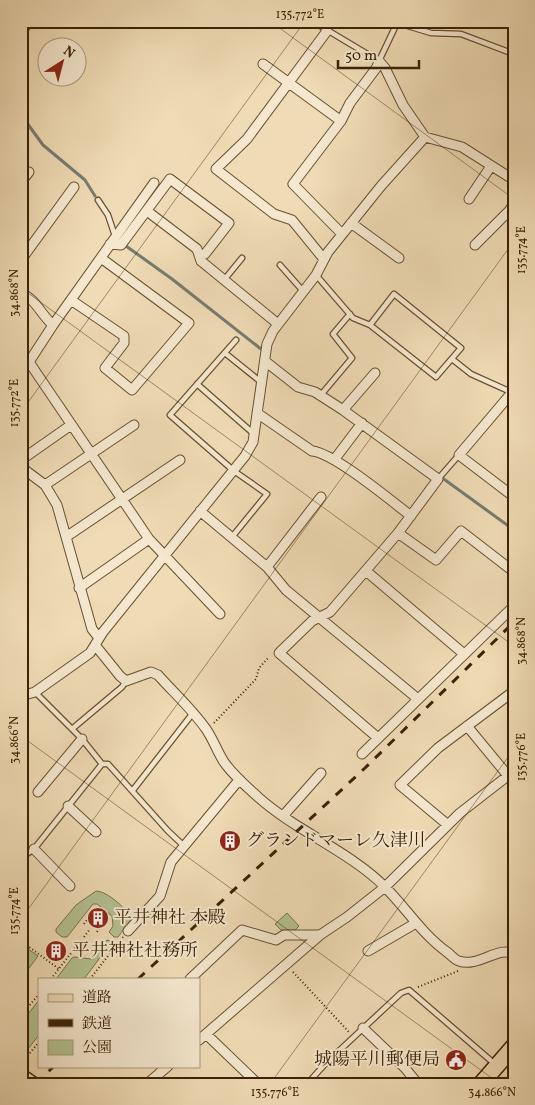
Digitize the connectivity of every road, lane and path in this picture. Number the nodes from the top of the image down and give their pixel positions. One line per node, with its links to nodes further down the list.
1 (32, 21): 5 (lane)
2 (312, 21): 4 (lane)
3 (398, 22): 6 (lane); 7 (lane)
4 (327, 31): 7 (lane); 9 (street)
5 (21, 36)
6 (514, 54)
7 (379, 61): 10 (street); 11 (street)
8 (263, 64): 9 (street)
9 (289, 82): 10 (street); 29 (street)
10 (341, 121): 23 (street)
11 (425, 136): 12 (street); 22 (street)
12 (491, 166): 14 (street); 19 (street)
13 (29, 172): 15 (street)
14 (514, 180)
15 (21, 182)
16 (154, 183): 24 (street)
17 (74, 187): 31 (street)
18 (98, 200): 24 (lane)
19 (469, 200)
20 (514, 204): 25 (street)
21 (147, 211): 24 (street); 26 (street); 26 (street)
22 (351, 223): 23 (street); 30 (street)
23 (342, 234): 29 (street)
24 (113, 241): 27 (street)
25 (475, 246)
26 (199, 255): 34 (street)
27 (100, 258): 37 (street); 37 (street)
28 (242, 258): 34 (lane)
29 (323, 258): 33 (street)
30 (399, 258)
31 (21, 260)
32 (280, 265): 35 (lane)
33 (316, 275): 35 (street); 38 (lane)
34 (224, 280): 39 (street)
35 (303, 291): 39 (street)
36 (21, 294): 41 (street)
37 (71, 300): 41 (street)
38 (350, 314): 40 (lane); 51 (lane)
39 (278, 324): 45 (street)
40 (370, 324): 44 (lane); 44 (lane)
41 (53, 325): 46 (street)
42 (236, 340): 43 (lane)
43 (225, 353): 48 (lane); 49 (lane)
44 (452, 359): 50 (lane)
45 (265, 361): 48 (street); 51 (street)
46 (25, 362): 55 (street)
47 (375, 373): 52 (street)
48 (262, 382): 53 (street)
49 (197, 384): 57 (lane); 64 (lane)
50 (513, 391): 59 (street)
51 (320, 396): 52 (street)
52 (343, 410): 54 (street)
53 (258, 413): 57 (street); 62 (street)
54 (362, 423): 62 (street); 65 (street)
55 (71, 425): 58 (street); 60 (street)
56 (134, 425): 58 (street)
57 (254, 434): 64 (street)
58 (91, 454): 66 (street); 69 (street)
59 (459, 455): 65 (lane); 67 (street)
60 (21, 460)
61 (180, 460): 69 (street)
62 (334, 460): 71 (street)
63 (21, 467): 66 (street)
64 (234, 471): 70 (street); 74 (lane)
65 (438, 479): 71 (street)
66 (45, 485): 73 (street)
67 (513, 495)
68 (321, 497): 77 (street)
69 (122, 498): 73 (street); 75 (street)
70 (200, 511): 74 (street); 76 (street)
71 (411, 516): 72 (street)
72 (398, 533): 78 (street); 79 (street)
73 (66, 537): 80 (street)
74 (232, 537): 77 (street)
75 (149, 538): 76 (street); 80 (street)
76 (165, 555): 82 (street); 84 (street)
77 (267, 567): 83 (street)
78 (366, 571): 83 (street); 86 (street)
79 (514, 572)
80 (80, 588): 84 (street)
81 (514, 606): 86 (street)
82 (220, 614)
83 (319, 617): 85 (street); 91 (street)
84 (97, 641): 87 (street); 89 (street)
85 (278, 652): 95 (path); 96 (street)
86 (464, 654): 91 (street)
87 (126, 681): 92 (street); 94 (lane)
88 (514, 691): 93 (street)
89 (35, 692): 90 (street); 94 (lane)
90 (21, 696)
91 (418, 699): 96 (street)
92 (193, 713): 95 (street); 103 (lane)
93 (467, 726): 101 (street); 107 (street)
94 (72, 729): 97 (lane)
95 (207, 730): 102 (street)
96 (378, 738): 98 (street)
97 (82, 739): 99 (lane); 104 (street)
98 (362, 754)
99 (102, 764): 103 (lane); 105 (lane)
100 (321, 773): 106 (street)
101 (512, 776): 107 (street)
102 (239, 780): 106 (street); 109 (street)
103 (133, 790): 109 (lane)
104 (38, 792)
105 (68, 806): 108 (street); 110 (lane)
106 (283, 816): 113 (street)
107 (448, 825): 113 (street)
108 (96, 832)
109 (184, 846): 117 (street)
110 (34, 849): 111 (lane); 112 (street)
111 (21, 858)
112 (70, 886)
113 (384, 887): 114 (street); 119 (street)
114 (416, 923): 123 (street); 125 (street)
115 (84, 924): 118 (path)
116 (90, 929): 120 (path)
117 (128, 930): 129 (path)
118 (96, 933)
119 (320, 936): 126 (street); 130 (street)
120 (84, 937)
121 (21, 941): 127 (path)
122 (78, 944): 127 (path)
123 (368, 951)
124 (514, 954): 125 (street)
125 (476, 962): 131 (path)
126 (286, 964): 135 (street); 136 (path)
127 (59, 968): 128 (path)
128 (52, 978)
129 (91, 978)
130 (191, 978)
131 (408, 990): 134 (lane); 140 (lane)
132 (38, 995): 133 (path)
133 (21, 1016)
134 (363, 1028): 136 (lane); 147 (street)
135 (202, 1037): 145 (street)
136 (354, 1037): 146 (lane)
137 (38, 1043): 139 (path)
138 (514, 1046): 140 (main road)
139 (21, 1064)
140 (497, 1066): 148 (main road)
141 (166, 1068): 144 (street)
142 (21, 1075): 143 (main road)
143 (34, 1084)
144 (147, 1084)
145 (258, 1084)
146 (307, 1084)
147 (418, 1084)
148 (481, 1084)

